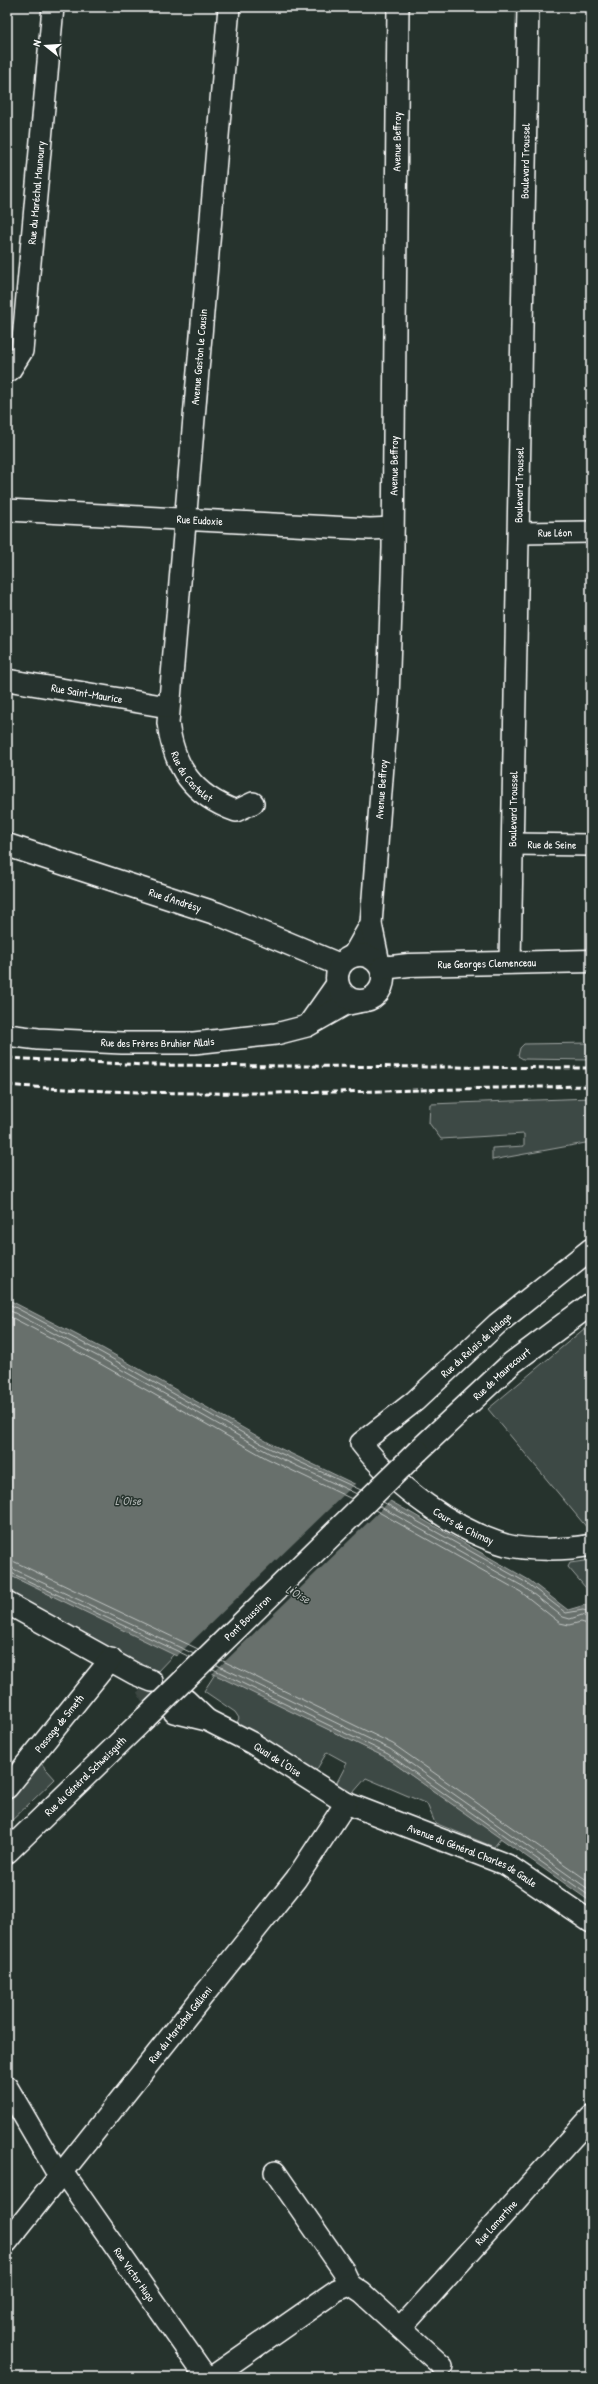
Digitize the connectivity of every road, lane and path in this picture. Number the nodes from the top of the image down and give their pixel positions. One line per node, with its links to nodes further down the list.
1 (53, 7): 5 (street, Rue du Maréchal Maunoury)
2 (229, 7): 7 (street, Avenue Gaston le Cousin)
3 (398, 7): 8 (street, Avenue Beffroy)
4 (528, 7): 10 (street, Boulevard Troussel)
5 (7, 372)
6 (7, 510): 7 (street, Rue Eudoxie)
7 (185, 519): 8 (street, Rue Eudoxie); 12 (street, Avenue Gaston le Cousin)
8 (393, 528): 17 (street, Avenue Beffroy)
9 (591, 532): 10 (street, Rue Léon)
10 (520, 533): 14 (street, Boulevard Troussel)
11 (7, 680): 12 (street, Rue Saint-Maurice)
12 (168, 707): 13 (street, Rue du Castelet)
13 (245, 807)
14 (513, 844): 16 (street, Rue de Seine); 19 (street, Boulevard Troussel)
15 (7, 845): 21 (main road, Rue d'Andrésy)
16 (591, 845)
17 (371, 924): 20 (street); 21 (street)
18 (591, 961): 19 (main road, Rue Georges Clemenceau)
19 (510, 963): 20 (main road, Rue Georges Clemenceau)
20 (380, 966): 21 (main road); 22 (main road)
21 (344, 968): 22 (main road); 23 (street)
22 (358, 1002): 23 (street, Rue des Frères Bruhier Allais)
23 (306, 1026): 24 (street, Rue des Frères Bruhier Allais)
24 (7, 1035)
25 (591, 1249): 27 (street, Rue du Relais de Halage)
26 (591, 1304): 28 (main road, Rue de Maurecourt)
27 (361, 1443): 29 (street, Cours de Chimay)
28 (418, 1450): 34 (main road, Pont Boussiron, bridge)
29 (591, 1545)
30 (7, 1603): 31 (street)
31 (111, 1659): 32 (street); 35 (street, Passage de Smeth)
32 (144, 1681)
33 (180, 1706): 36 (street, Quai de l'Oise)
34 (146, 1717): 37 (main road, Rue du Général Schweisguth)
35 (7, 1788)
36 (346, 1803): 40 (street, Avenue du Général Charles de Gaule); 44 (street, Rue du Maréchal Gallieni)
37 (26, 1836): 38 (main road, Rue du Général Schweisguth); 39 (main road, Rue du Général Schweisguth)
38 (7, 1852)
39 (7, 1857)
40 (591, 1922)
41 (7, 2088): 44 (street, Rue Victor Hugo)
42 (591, 2117): 47 (street, Rue Lamartine)
43 (274, 2172): 46 (street)
44 (61, 2174): 45 (street, Rue du Maréchal Gallieni); 49 (street, Rue Victor Hugo)
45 (7, 2242)
46 (350, 2285): 47 (street); 50 (street)
47 (400, 2328): 48 (street)
48 (442, 2366)
49 (206, 2377)
50 (212, 2377)

